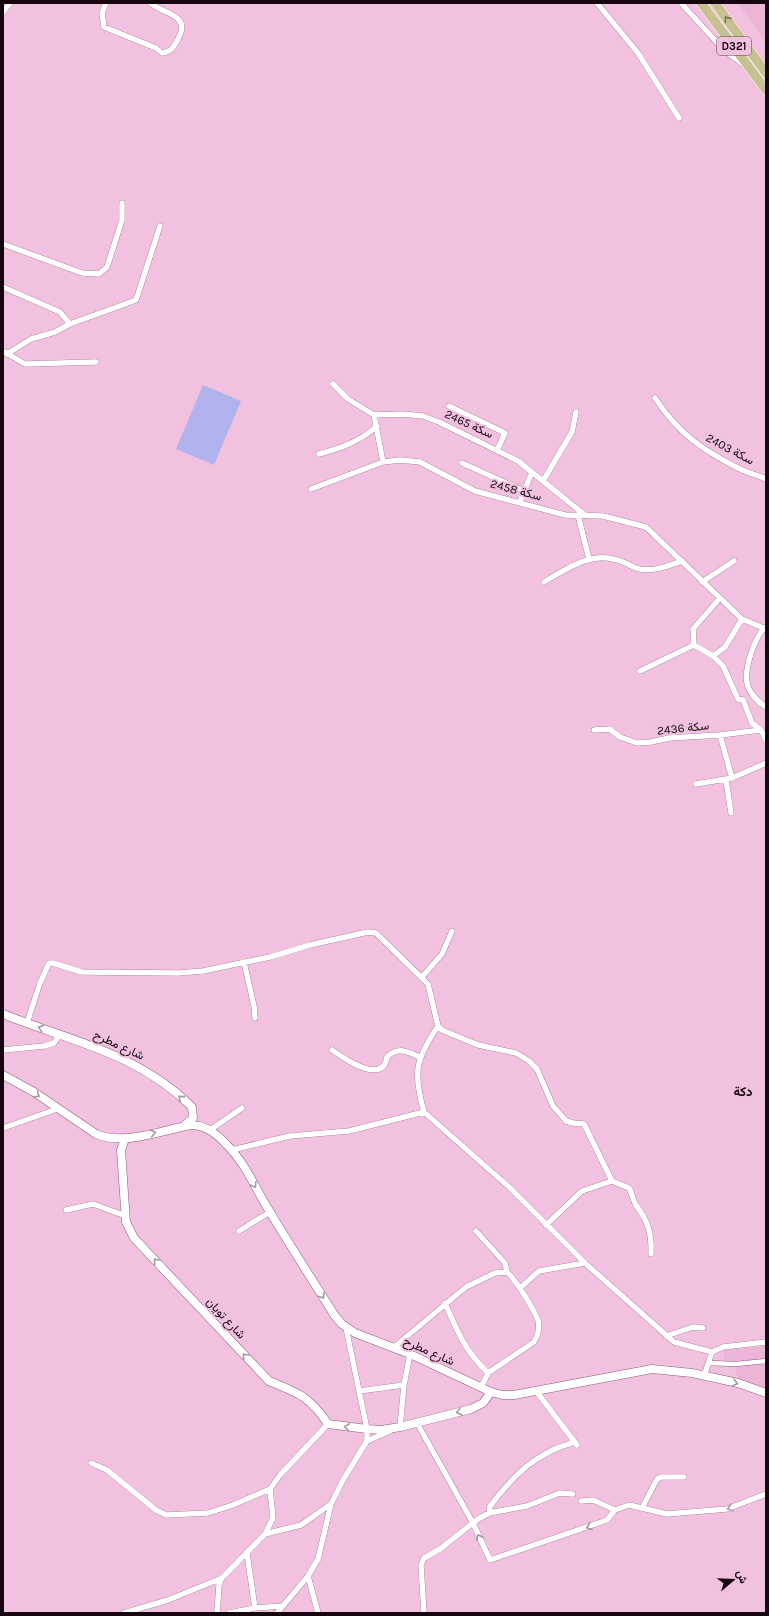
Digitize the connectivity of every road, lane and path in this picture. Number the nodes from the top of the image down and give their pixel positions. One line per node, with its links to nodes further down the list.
1 (10, 3): 8 (street)
2 (106, 3): 3 (street)
3 (150, 3)
4 (597, 3): 12 (street)
5 (681, 3): 9 (street)
6 (701, 3): 9 (main road, D321)
7 (715, 3): 10 (main road, D321, one-way to 7)
8 (3, 12)
9 (753, 72): 11 (main road, D321)
10 (766, 73)
11 (766, 90)
12 (678, 118)
13 (122, 203): 15 (street)
14 (160, 226): 17 (street)
15 (3, 244)
16 (3, 287): 17 (street)
17 (70, 324): 18 (street)
18 (5, 352): 19 (street)
19 (96, 362)
20 (333, 384): 24 (street)
21 (655, 398): 31 (street, سكة 2403)
22 (449, 406): 26 (street)
23 (576, 412): 32 (street)
24 (374, 415): 25 (street); 26 (street, سكة 2465)
25 (377, 426): 27 (street); 28 (street)
26 (497, 450): 30 (street, سكة 2465)
27 (319, 454)
28 (383, 462): 33 (street, سكة 2458); 35 (street, سكة 2458)
29 (462, 463): 34 (street)
30 (532, 472): 32 (street, سكة 2465); 34 (street)
31 (766, 479)
32 (543, 481): 37 (street, سكة 2465)
33 (311, 489)
34 (524, 491): 35 (street)
35 (520, 502): 36 (street, سكة 2458)
36 (578, 515): 37 (street, سكة 2458); 38 (street)
37 (585, 515): 39 (street, سكة 2458)
38 (589, 559): 39 (street); 41 (street)
39 (682, 561): 42 (street, سكة 2458)
40 (734, 561): 42 (street)
41 (544, 582)
42 (702, 582): 43 (street, سكة 2458)
43 (719, 599): 44 (street, سكة 2458); 46 (street)
44 (742, 619): 45 (street, سكة 2458); 47 (street)
45 (765, 628): 49 (street)
46 (694, 646): 47 (street); 48 (street)
47 (713, 656): 51 (street)
48 (640, 671)
49 (766, 708)
50 (594, 730): 52 (street, سكة 2436)
51 (760, 730): 52 (street); 53 (street)
52 (720, 735): 55 (street, سكة 2436)
53 (766, 740)
54 (766, 763): 55 (street)
55 (729, 779): 56 (street); 57 (street, سكة 2436)
56 (696, 784)
57 (731, 813)
58 (452, 930): 60 (street)
59 (244, 962): 60 (street); 62 (street); 63 (street)
60 (422, 978): 64 (street)
61 (3, 1014): 63 (main road, شارع مطرح)
62 (255, 1018)
63 (27, 1023): 65 (main road, شارع مطرح, one-way to 63)
64 (438, 1026): 68 (street); 78 (street)
65 (60, 1034): 66 (street); 73 (main road, شارع مطرح, one-way to 65)
66 (3, 1050)
67 (332, 1050): 68 (street)
68 (420, 1057): 72 (street)
69 (3, 1075): 71 (main road, شارع مطرح, one-way to 71)
70 (242, 1108): 75 (street)
71 (57, 1109): 74 (street); 76 (main road, شارع مطرح)
72 (424, 1112): 77 (street); 82 (street)
73 (184, 1127): 75 (main road, شارع مطرح); 76 (main road, شارع مطرح, one-way to 73)
74 (3, 1128)
75 (210, 1130): 77 (main road, شارع مطرح)
76 (124, 1139): 81 (main road, شارع تويان)
77 (232, 1150): 80 (main road, شارع مطرح, one-way to 80)
78 (612, 1181): 82 (street); 85 (street)
79 (66, 1210): 81 (street)
80 (270, 1212): 83 (street); 90 (main road, شارع مطرح, one-way to 90)
81 (126, 1216): 108 (main road, شارع تويان, one-way to 81)
82 (546, 1225): 86 (street)
83 (239, 1231)
84 (476, 1231): 87 (street)
85 (651, 1254)
86 (585, 1263): 88 (street); 92 (street)
87 (507, 1272): 88 (street); 89 (street)
88 (520, 1288): 99 (street)
89 (445, 1303): 94 (street); 99 (street)
90 (346, 1328): 94 (main road, شارع مطرح); 103 (street)
91 (703, 1328): 92 (street)
92 (666, 1336): 95 (street)
93 (766, 1342): 95 (street)
94 (393, 1348): 96 (main road, شارع مطرح)
95 (712, 1352): 98 (street)
96 (410, 1354): 101 (street); 102 (main road, شارع مطرح)
97 (766, 1361): 98 (street)
98 (708, 1363): 100 (street)
99 (488, 1373): 102 (street)
100 (704, 1376): 104 (main road, شارع مطرح); 106 (main road, شارع مطرح, one-way to 106)
101 (404, 1385): 103 (street); 109 (street)
102 (481, 1387): 105 (main road, شارع مطرح)
103 (359, 1391): 110 (street)
104 (536, 1391): 105 (main road, شارع مطرح); 121 (street)
105 (491, 1392): 107 (main road, one-way to 107)
106 (766, 1393)
107 (417, 1423): 109 (main road); 122 (street)
108 (328, 1424): 110 (main road, one-way to 108); 114 (street)
109 (400, 1427): 110 (main road); 111 (street)
110 (367, 1429): 111 (street)
111 (367, 1441): 118 (street)
112 (91, 1463): 114 (street)
113 (684, 1477): 119 (street)
114 (270, 1490): 123 (street)
115 (572, 1494): 121 (street)
116 (766, 1494): 119 (street, one-way to 119)
117 (581, 1502): 120 (street)
118 (331, 1504): 123 (street); 125 (street)
119 (642, 1508): 120 (street)
120 (615, 1510): 122 (street, one-way to 122)
121 (489, 1513): 122 (street)
122 (473, 1523): 134 (street)
123 (265, 1534): 124 (street)
124 (247, 1554): 126 (street); 128 (street)
125 (308, 1576): 127 (street); 133 (street)
126 (222, 1578): 129 (street); 130 (street)
127 (282, 1606): 128 (street); 132 (street)
128 (255, 1608): 131 (street)
129 (124, 1613)
130 (217, 1613)
131 (229, 1613)
132 (277, 1613)
133 (318, 1613)
134 (424, 1613)

